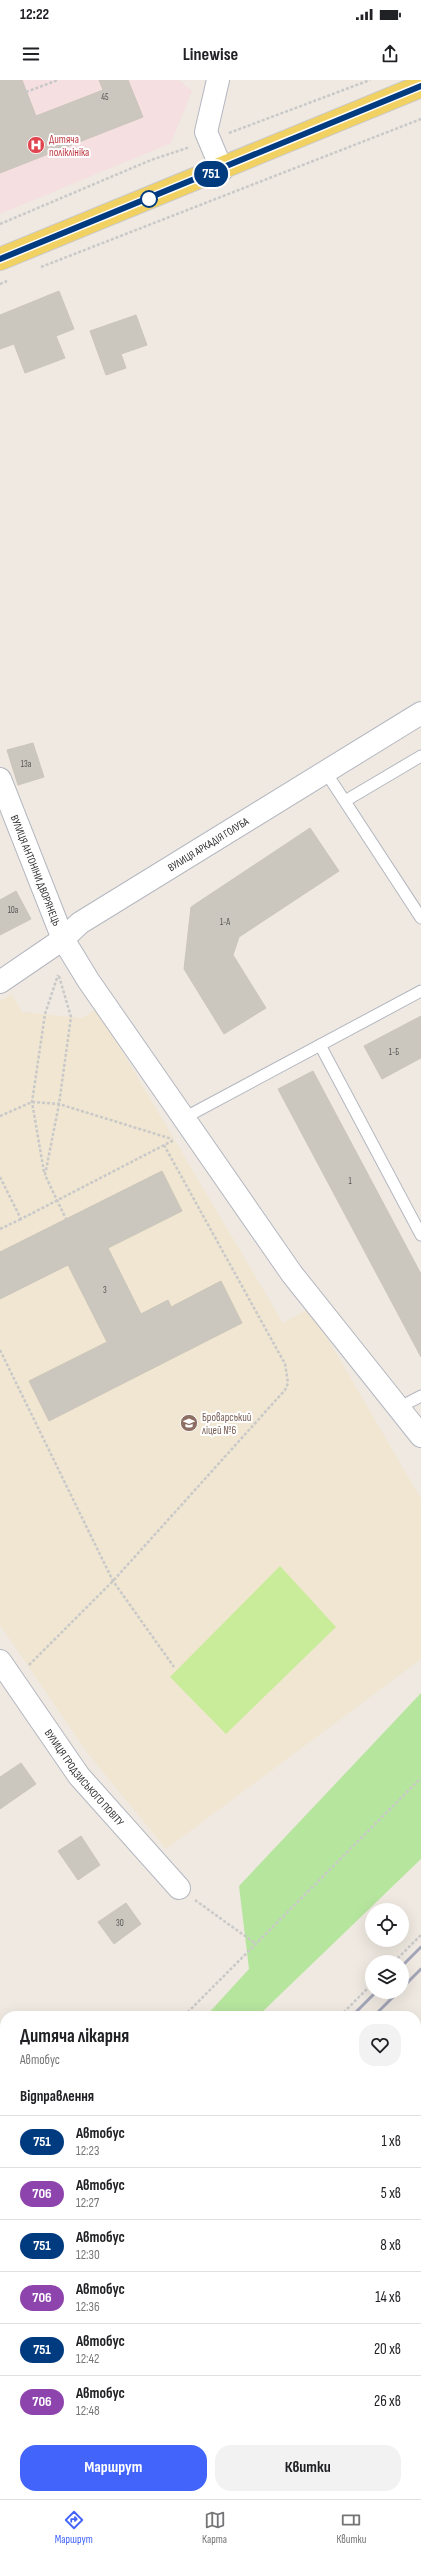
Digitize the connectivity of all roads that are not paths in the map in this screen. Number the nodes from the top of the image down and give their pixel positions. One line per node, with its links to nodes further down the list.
1 (218, 80): 3 (street)
2 (421, 86): 3 (main road)
3 (222, 170): 4 (main road)
4 (0, 259)
5 (421, 713): 7 (street, ВУЛИЦЯ АРКАДІЯ ГОЛУБА)
6 (421, 756): 9 (lane)
7 (324, 771): 9 (lane); 12 (street, ВУЛИЦЯ АРКАДІЯ ГОЛУБА)
8 (0, 779): 10 (street, ВУЛИЦЯ АНТОНІНИ ДВОРЯНЕЦЬ)
9 (345, 801): 11 (lane)
10 (5, 810): 12 (street, ВУЛИЦЯ АНТОНІНИ ДВОРЯНЕЦЬ)
11 (421, 918)
12 (63, 939): 13 (street, ВУЛИЦЯ АРКАДІЯ ГОЛУБА); 16 (street, ВУЛИЦЯ АНТОНІНИ ДВОРЯНЕЦЬ)
13 (0, 982)
14 (421, 991): 15 (lane)
15 (320, 1045): 16 (lane); 17 (lane)
16 (183, 1129): 19 (street, ВУЛИЦЯ АНТОНІНИ ДВОРЯНЕЦЬ)
17 (421, 1235)
18 (421, 1396): 19 (lane)
19 (400, 1407): 20 (street, ВУЛИЦЯ АНТОНІНИ ДВОРЯНЕЦЬ)
20 (421, 1436)
21 (0, 1661): 22 (street, ВУЛИЦЯ ГРОДЗИСЬКОГО ПОВІТУ)
22 (179, 1888)

